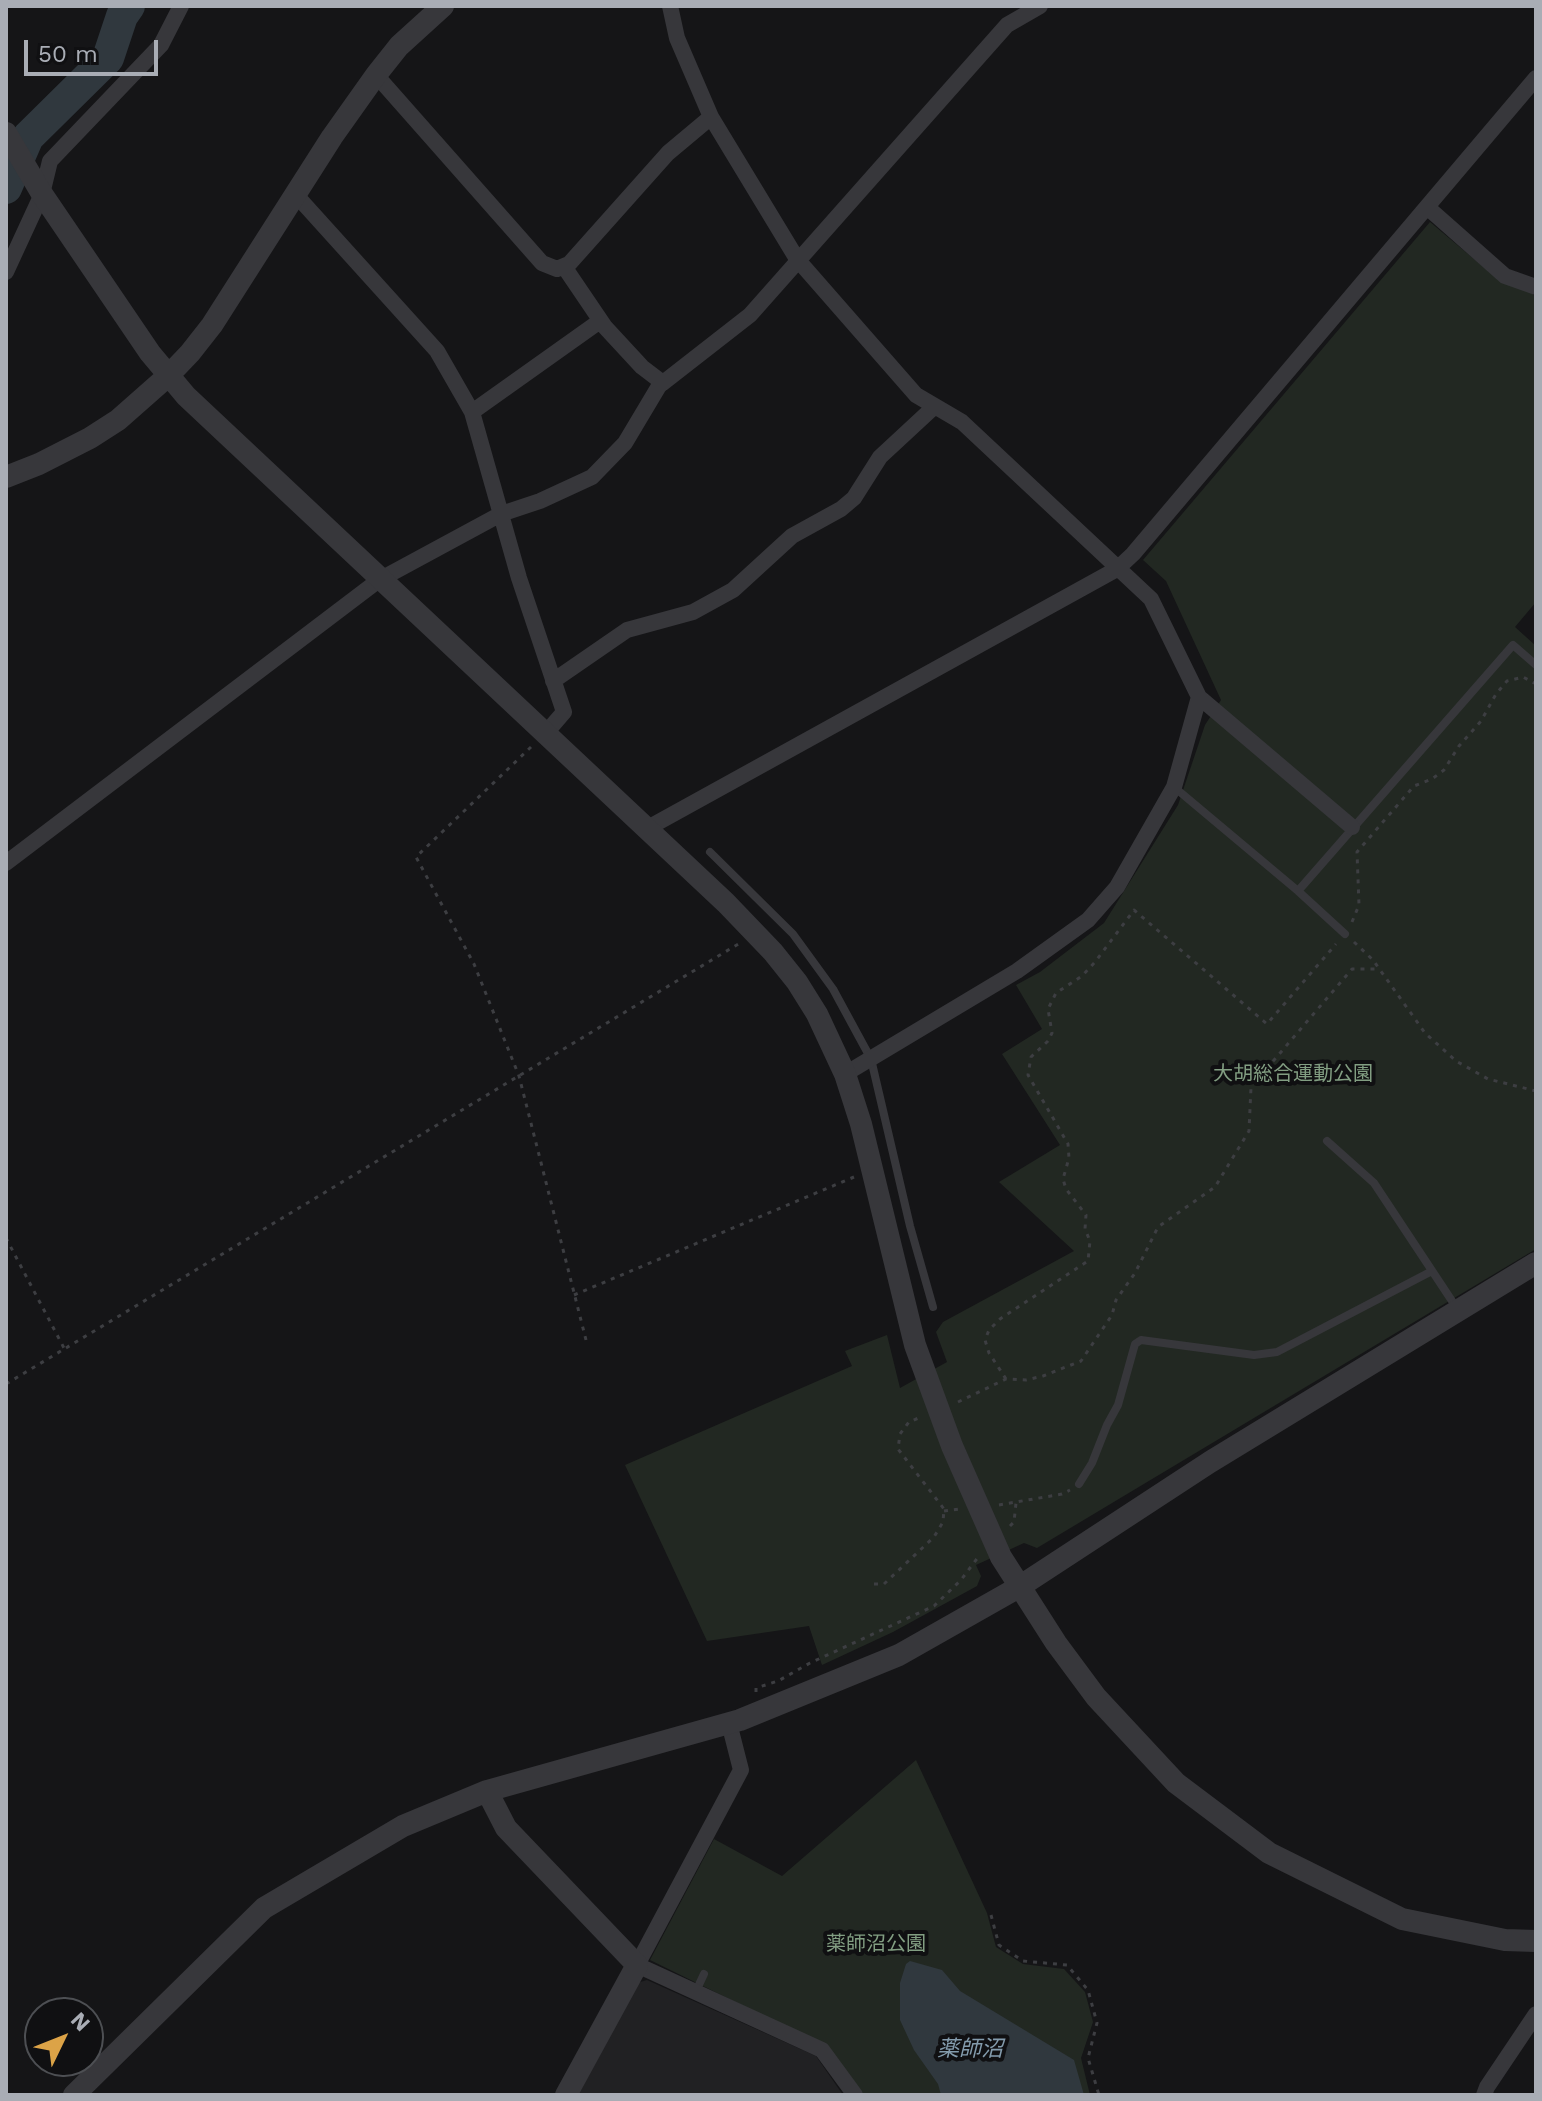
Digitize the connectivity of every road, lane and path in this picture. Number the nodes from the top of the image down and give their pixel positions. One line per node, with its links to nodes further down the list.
1 (181, 6): 9 (street)
2 (443, 6): 5 (street)
3 (670, 6): 7 (street)
4 (1040, 6): 12 (street)
5 (376, 75): 10 (street); 13 (street)
6 (1536, 78): 11 (street)
7 (711, 117): 12 (street); 13 (street)
8 (6, 133): 9 (street)
9 (42, 194): 14 (street); 17 (street)
10 (296, 195): 17 (street); 20 (street)
11 (1427, 207): 15 (street); 23 (street)
12 (797, 259): 18 (street); 19 (street)
13 (565, 268): 16 (street)
14 (6, 272)
15 (1536, 287)
16 (600, 321): 18 (street); 20 (street)
17 (169, 375): 21 (street); 24 (street)
18 (663, 383): 22 (street)
19 (935, 406): 23 (street); 26 (street)
20 (472, 412): 22 (street)
21 (6, 477)
22 (501, 514): 24 (street); 26 (street)
23 (1117, 569): 28 (street); 32 (street)
24 (379, 580): 29 (street); 34 (street)
25 (1536, 665): 31 (lane)
26 (553, 681): 29 (street)
27 (1536, 684): 40 (path)
28 (1199, 697): 30 (street); 31 (street)
29 (545, 734): 32 (street); 45 (path)
30 (1174, 787): 36 (lane); 43 (street)
31 (1352, 827): 36 (lane)
32 (646, 829): 37 (street)
33 (710, 852): 35 (lane)
34 (9, 856)
35 (743, 886): 37 (lane); 39 (lane)
36 (1298, 891): 40 (lane)
37 (726, 903): 38 (street)
38 (756, 933): 41 (street); 45 (path)
39 (793, 934): 41 (lane); 43 (lane)
40 (1345, 934): 42 (path); 59 (path)
41 (773, 952): 44 (street)
42 (1378, 969): 46 (path); 59 (path)
43 (871, 1059): 44 (street); 49 (lane)
44 (845, 1074): 48 (street)
45 (519, 1076): 54 (path); 58 (path)
46 (1536, 1091)
47 (1327, 1141): 53 (lane)
48 (873, 1170): 50 (street); 54 (path)
49 (910, 1226): 50 (lane); 55 (lane)
50 (887, 1232): 69 (street)
51 (6, 1238): 58 (path)
52 (1536, 1263): 56 (street)
53 (1432, 1271): 56 (lane); 63 (lane)
54 (574, 1295): 57 (path)
55 (933, 1307)
56 (1458, 1311): 71 (street)
57 (586, 1340)
58 (65, 1350): 60 (path)
59 (1006, 1379): 61 (path)
60 (6, 1384)
61 (950, 1405)
62 (923, 1417): 67 (path)
63 (1079, 1484): 64 (path)
64 (1016, 1503): 65 (path); 68 (path)
65 (987, 1506)
66 (973, 1508): 67 (path)
67 (944, 1511): 70 (path)
68 (1003, 1533)
69 (992, 1555): 71 (street); 72 (path)
70 (874, 1584)
71 (1019, 1587): 73 (street); 76 (street)
72 (757, 1697)
73 (729, 1723): 74 (street); 77 (street)
74 (487, 1791): 77 (street); 81 (street)
75 (991, 1915): 84 (path)
76 (1536, 1941)
77 (637, 1965): 79 (street); 82 (street)
78 (704, 1974): 79 (lane)
79 (696, 1992): 83 (street)
80 (1536, 2014): 85 (street)
81 (74, 2095)
82 (566, 2095)
83 (855, 2095)
84 (1099, 2095)
85 (1484, 2095)

